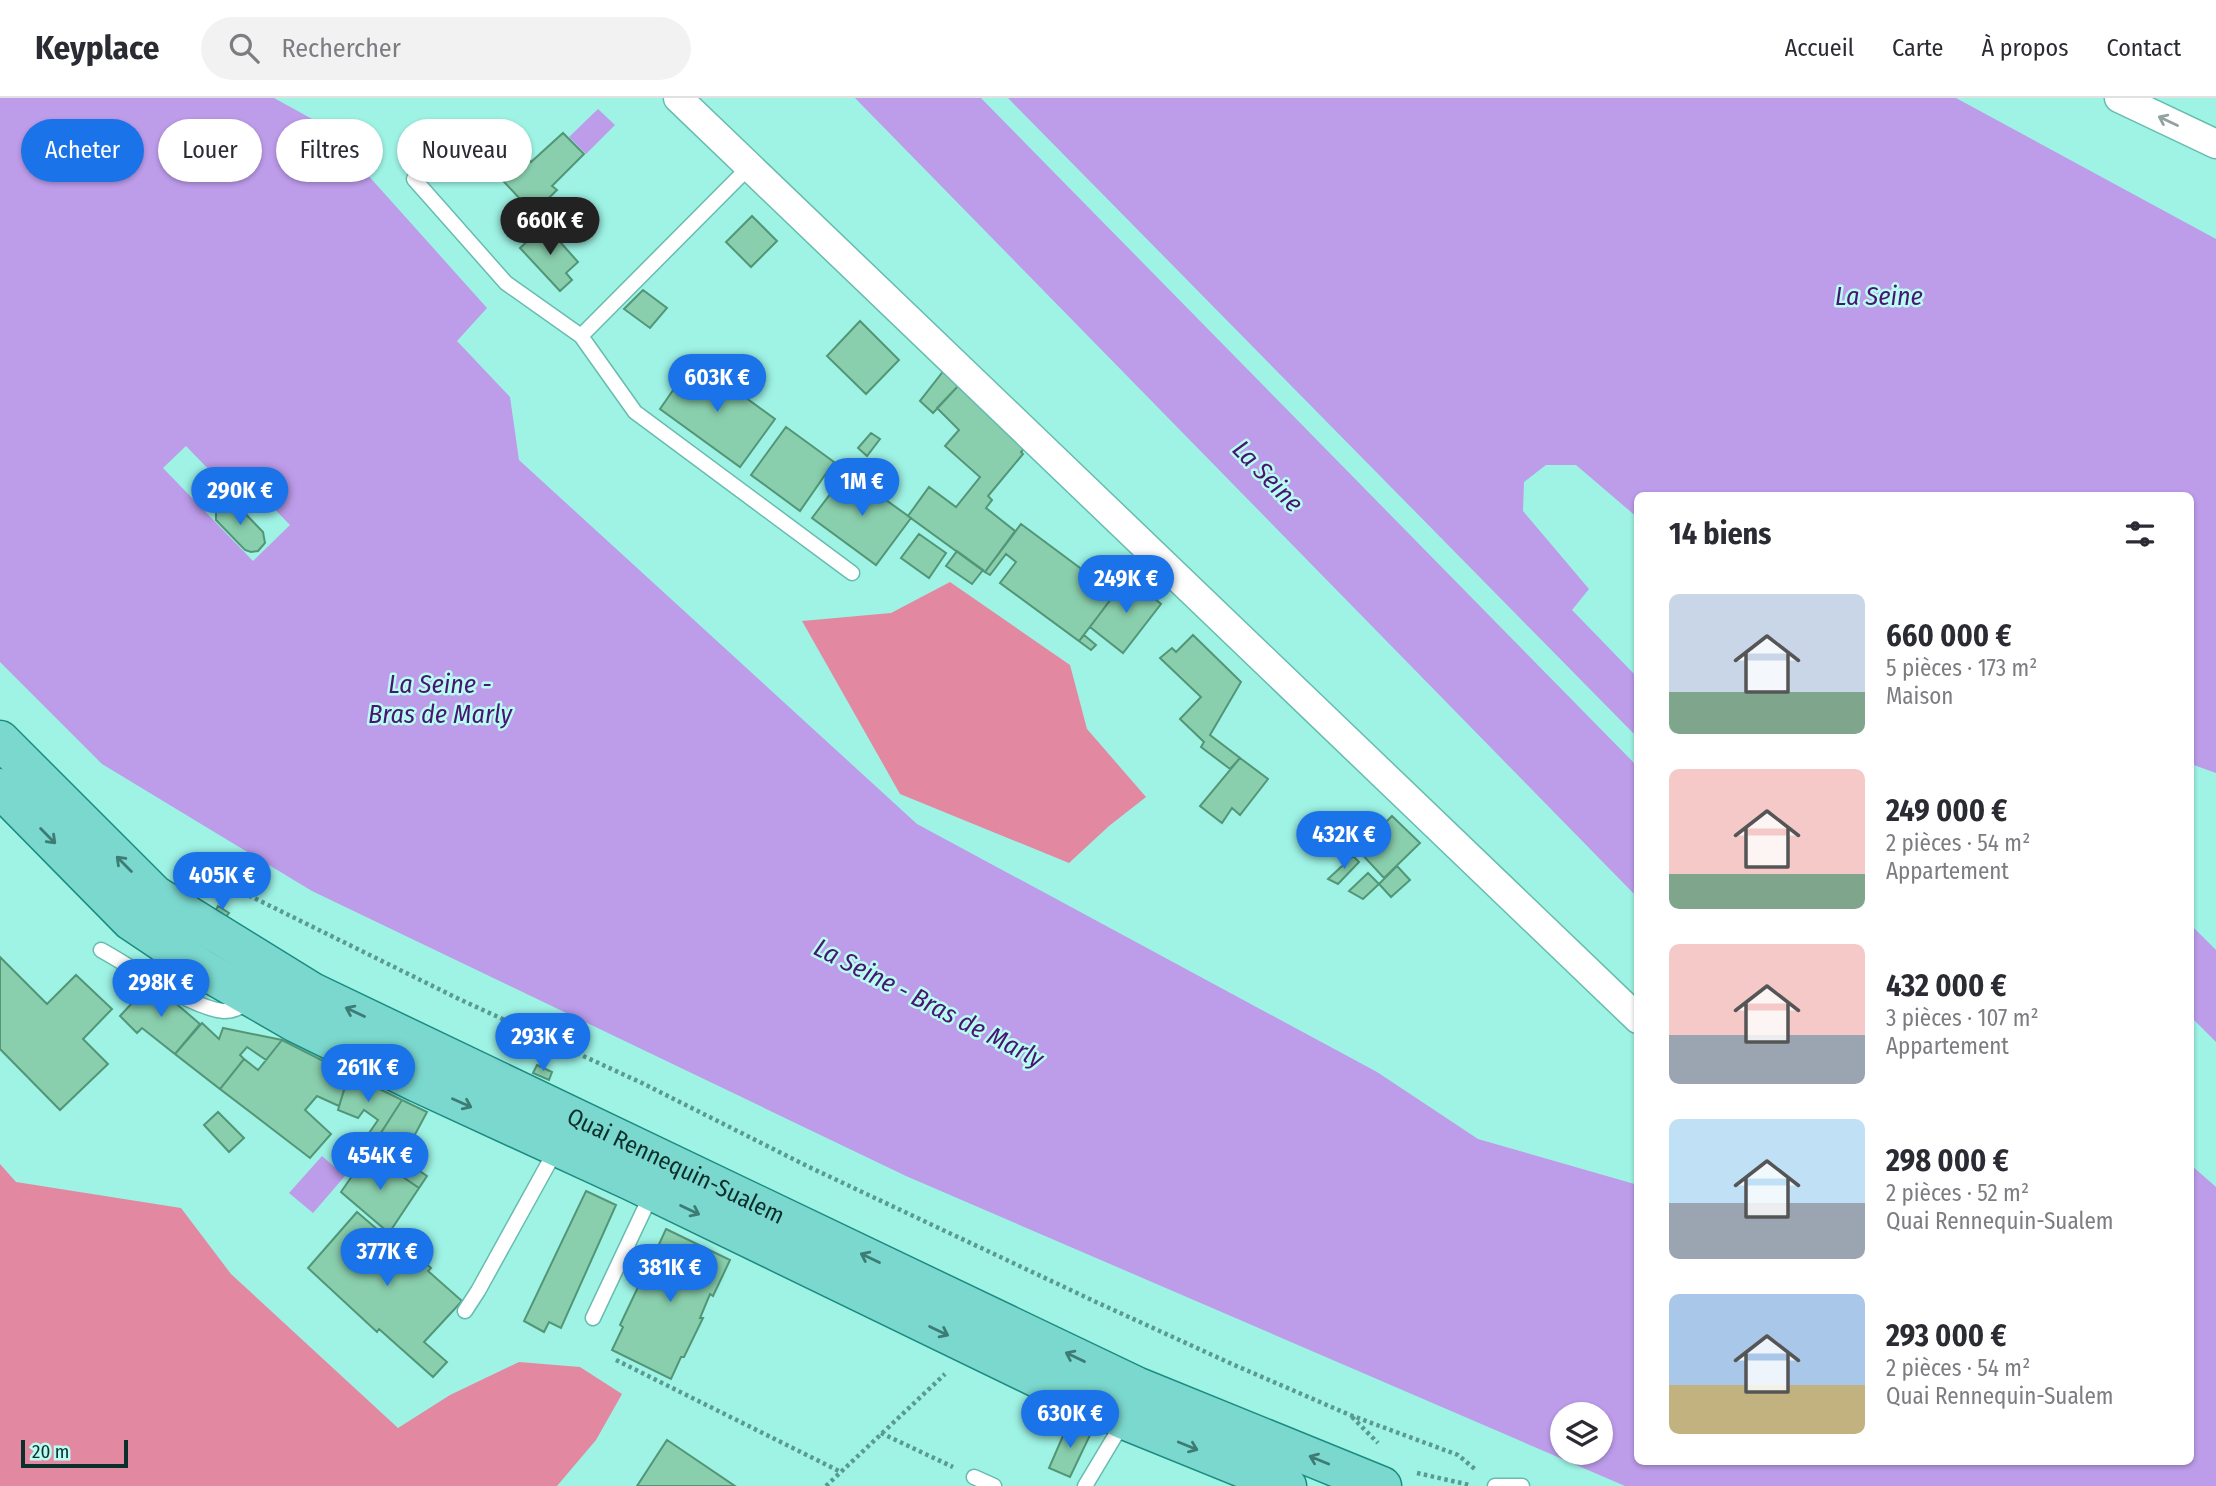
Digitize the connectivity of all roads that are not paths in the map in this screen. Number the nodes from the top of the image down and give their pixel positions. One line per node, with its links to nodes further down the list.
1 (678, 98): 4 (street)
2 (2119, 98): 3 (street, one-way to 2)
3 (2216, 144)
4 (750, 166): 6 (lane); 12 (street)
5 (417, 182): 6 (lane)
6 (581, 336): 7 (lane)
7 (852, 573)
8 (0, 740): 17 (main road, Quai Rennequin-Sualem, one-way to 8)
9 (0, 788): 11 (main road, Quai Rennequin-Sualem, one-way to 11)
10 (101, 950): 11 (lane)
11 (253, 998): 13 (main road, Quai Rennequin-Sualem, one-way to 13)
12 (1634, 1015)
13 (557, 1147): 14 (main road, Quai Rennequin-Sualem); 15 (lane)
14 (652, 1192): 16 (lane); 17 (main road, Quai Rennequin-Sualem, one-way to 17)
15 (465, 1311)
16 (593, 1318)
17 (1130, 1403): 19 (main road, one-way to 17); 21 (lane); 22 (main road, one-way to 22)
18 (974, 1477): 20 (lane)
19 (1395, 1478)
20 (994, 1486)
21 (1085, 1486)
22 (1287, 1486)
23 (1495, 1486): 24 (lane)
24 (1522, 1486)

